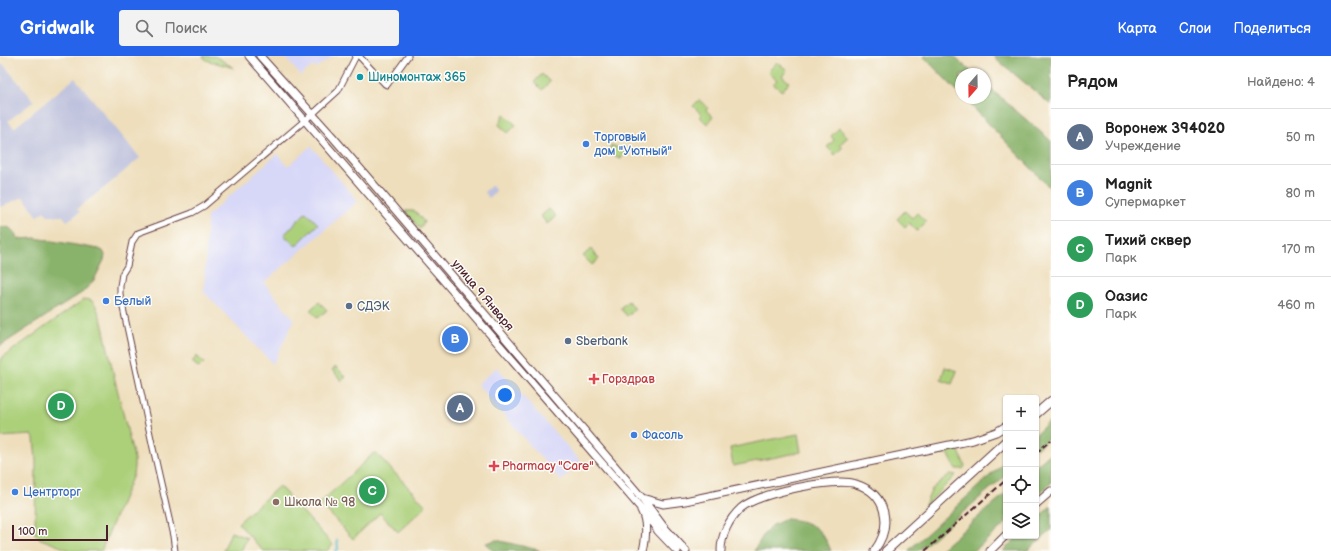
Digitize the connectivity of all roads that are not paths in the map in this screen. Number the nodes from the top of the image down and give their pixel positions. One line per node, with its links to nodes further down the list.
1 (250, 56): 6 (main road, улица 9 Января)
2 (356, 56): 7 (street)
3 (359, 56): 4 (street)
4 (408, 56)
5 (262, 58): 6 (main road); 7 (main road, улица 9 Января)
6 (257, 65): 8 (main road, улица 9 Января)
7 (312, 114): 8 (street); 14 (main road, улица 9 Января)
8 (305, 120): 14 (main road, улица 9 Января); 17 (street)
9 (1051, 401): 10 (highway)
10 (1040, 409)
11 (1003, 428): 14 (main road)
12 (1003, 444): 23 (highway)
13 (1051, 491): 15 (main road)
14 (639, 500): 18 (main road); 19 (main road, улица 9 Января); 20 (main road, улица 9 Января)
15 (1037, 503)
16 (1003, 538): 24 (main road)
17 (175, 551)
18 (643, 551)
19 (677, 551)
20 (686, 551)
21 (721, 551): 22 (main road)
22 (874, 551)
23 (886, 551)
24 (990, 551)

